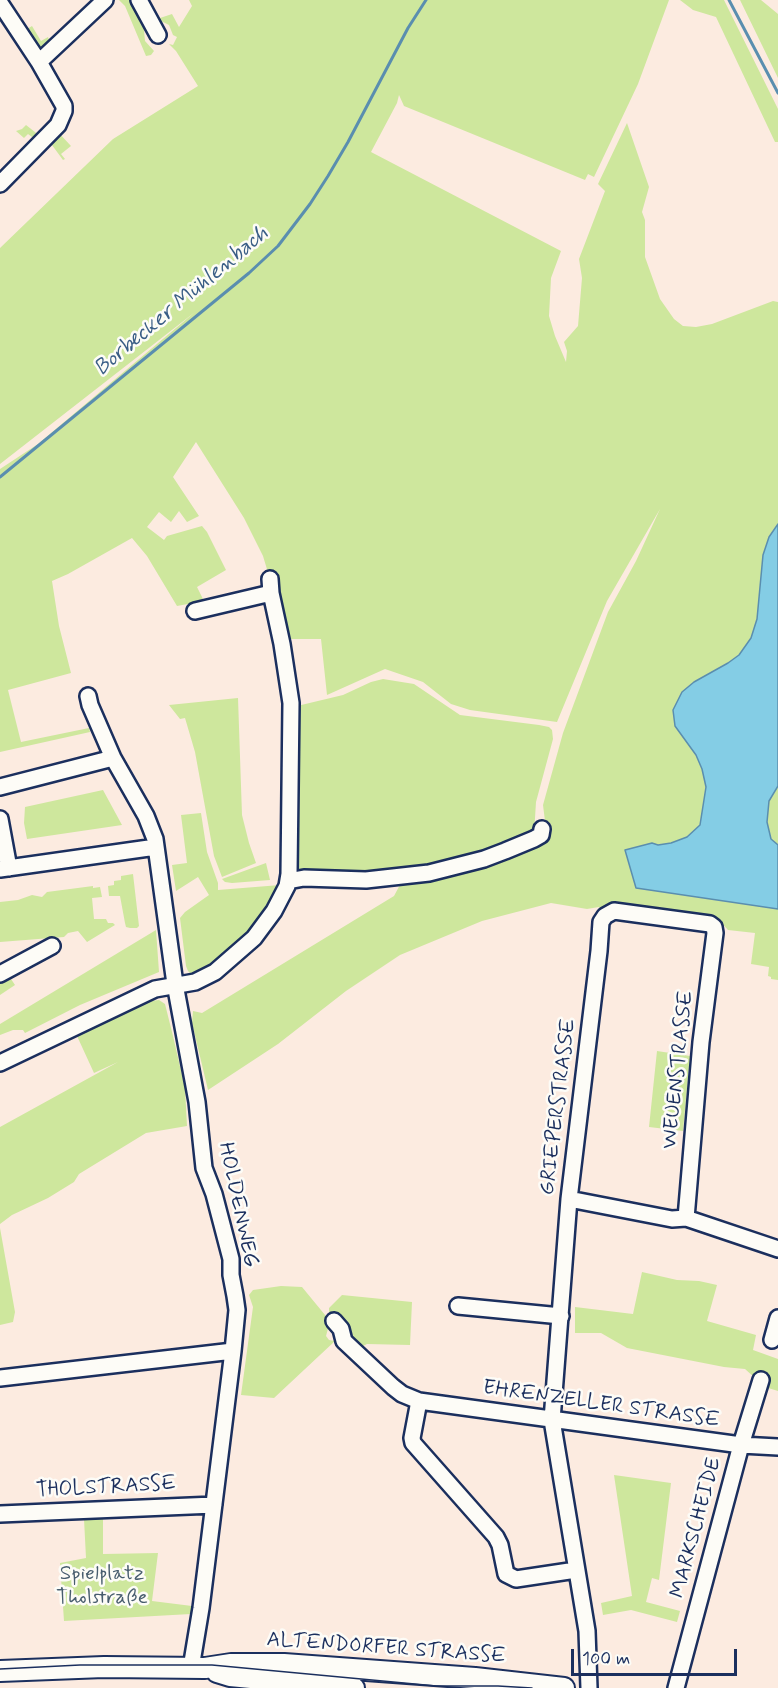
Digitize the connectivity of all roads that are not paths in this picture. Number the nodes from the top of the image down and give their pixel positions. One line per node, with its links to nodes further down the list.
1 (105, 0): 5 (street)
2 (139, 0): 4 (street)
3 (0, 3): 5 (street)
4 (158, 35)
5 (39, 62): 6 (street)
6 (0, 184)
7 (195, 611): 15 (street)
8 (88, 696): 9 (street, HOLDENWEG)
9 (113, 758): 10 (street); 13 (street, HOLDENWEG)
10 (0, 787)
11 (0, 819): 14 (street)
12 (542, 829): 15 (street)
13 (156, 847): 14 (street); 19 (street, HOLDENWEG)
14 (5, 869)
15 (288, 880): 19 (street)
16 (714, 927): 21 (street, GRIEPERSTRASSE); 22 (street, WEUENSTRASSE)
17 (52, 946): 18 (street)
18 (0, 974)
19 (176, 984): 20 (street); 29 (street, HOLDENWEG)
20 (0, 1063)
21 (569, 1199): 22 (street); 25 (street, GRIEPERSTRASSE)
22 (686, 1218): 23 (street)
23 (778, 1249)
24 (458, 1306): 25 (street)
25 (561, 1316): 33 (street, GRIEPERSTRASSE)
26 (778, 1318): 28 (street)
27 (334, 1321): 32 (street)
28 (772, 1340)
29 (233, 1351): 30 (street); 36 (street, HOLDENWEG)
30 (0, 1378)
31 (761, 1380): 34 (street, MARKSCHEIDE)
32 (419, 1401): 33 (street, EHRENZELLER STRASSE); 38 (street)
33 (552, 1420): 34 (street, EHRENZELLER STRASSE); 38 (street, GRIEPERSTRASSE)
34 (741, 1445): 35 (street, EHRENZELLER STRASSE); 44 (street, MARKSCHEIDE)
35 (778, 1447)
36 (214, 1505): 37 (street, THOLSTRASSE); 39 (street, HOLDENWEG)
37 (0, 1514)
38 (576, 1570): 43 (street, GRIEPERSTRASSE)
39 (198, 1668): 40 (main road, ALTENDORFER STRASSE); 41 (main road, ALTENDORFER STRASSE)
40 (0, 1671)
41 (347, 1683): 42 (main road, ALTENDORFER STRASSE)
42 (564, 1688)
43 (589, 1688)
44 (676, 1688)

